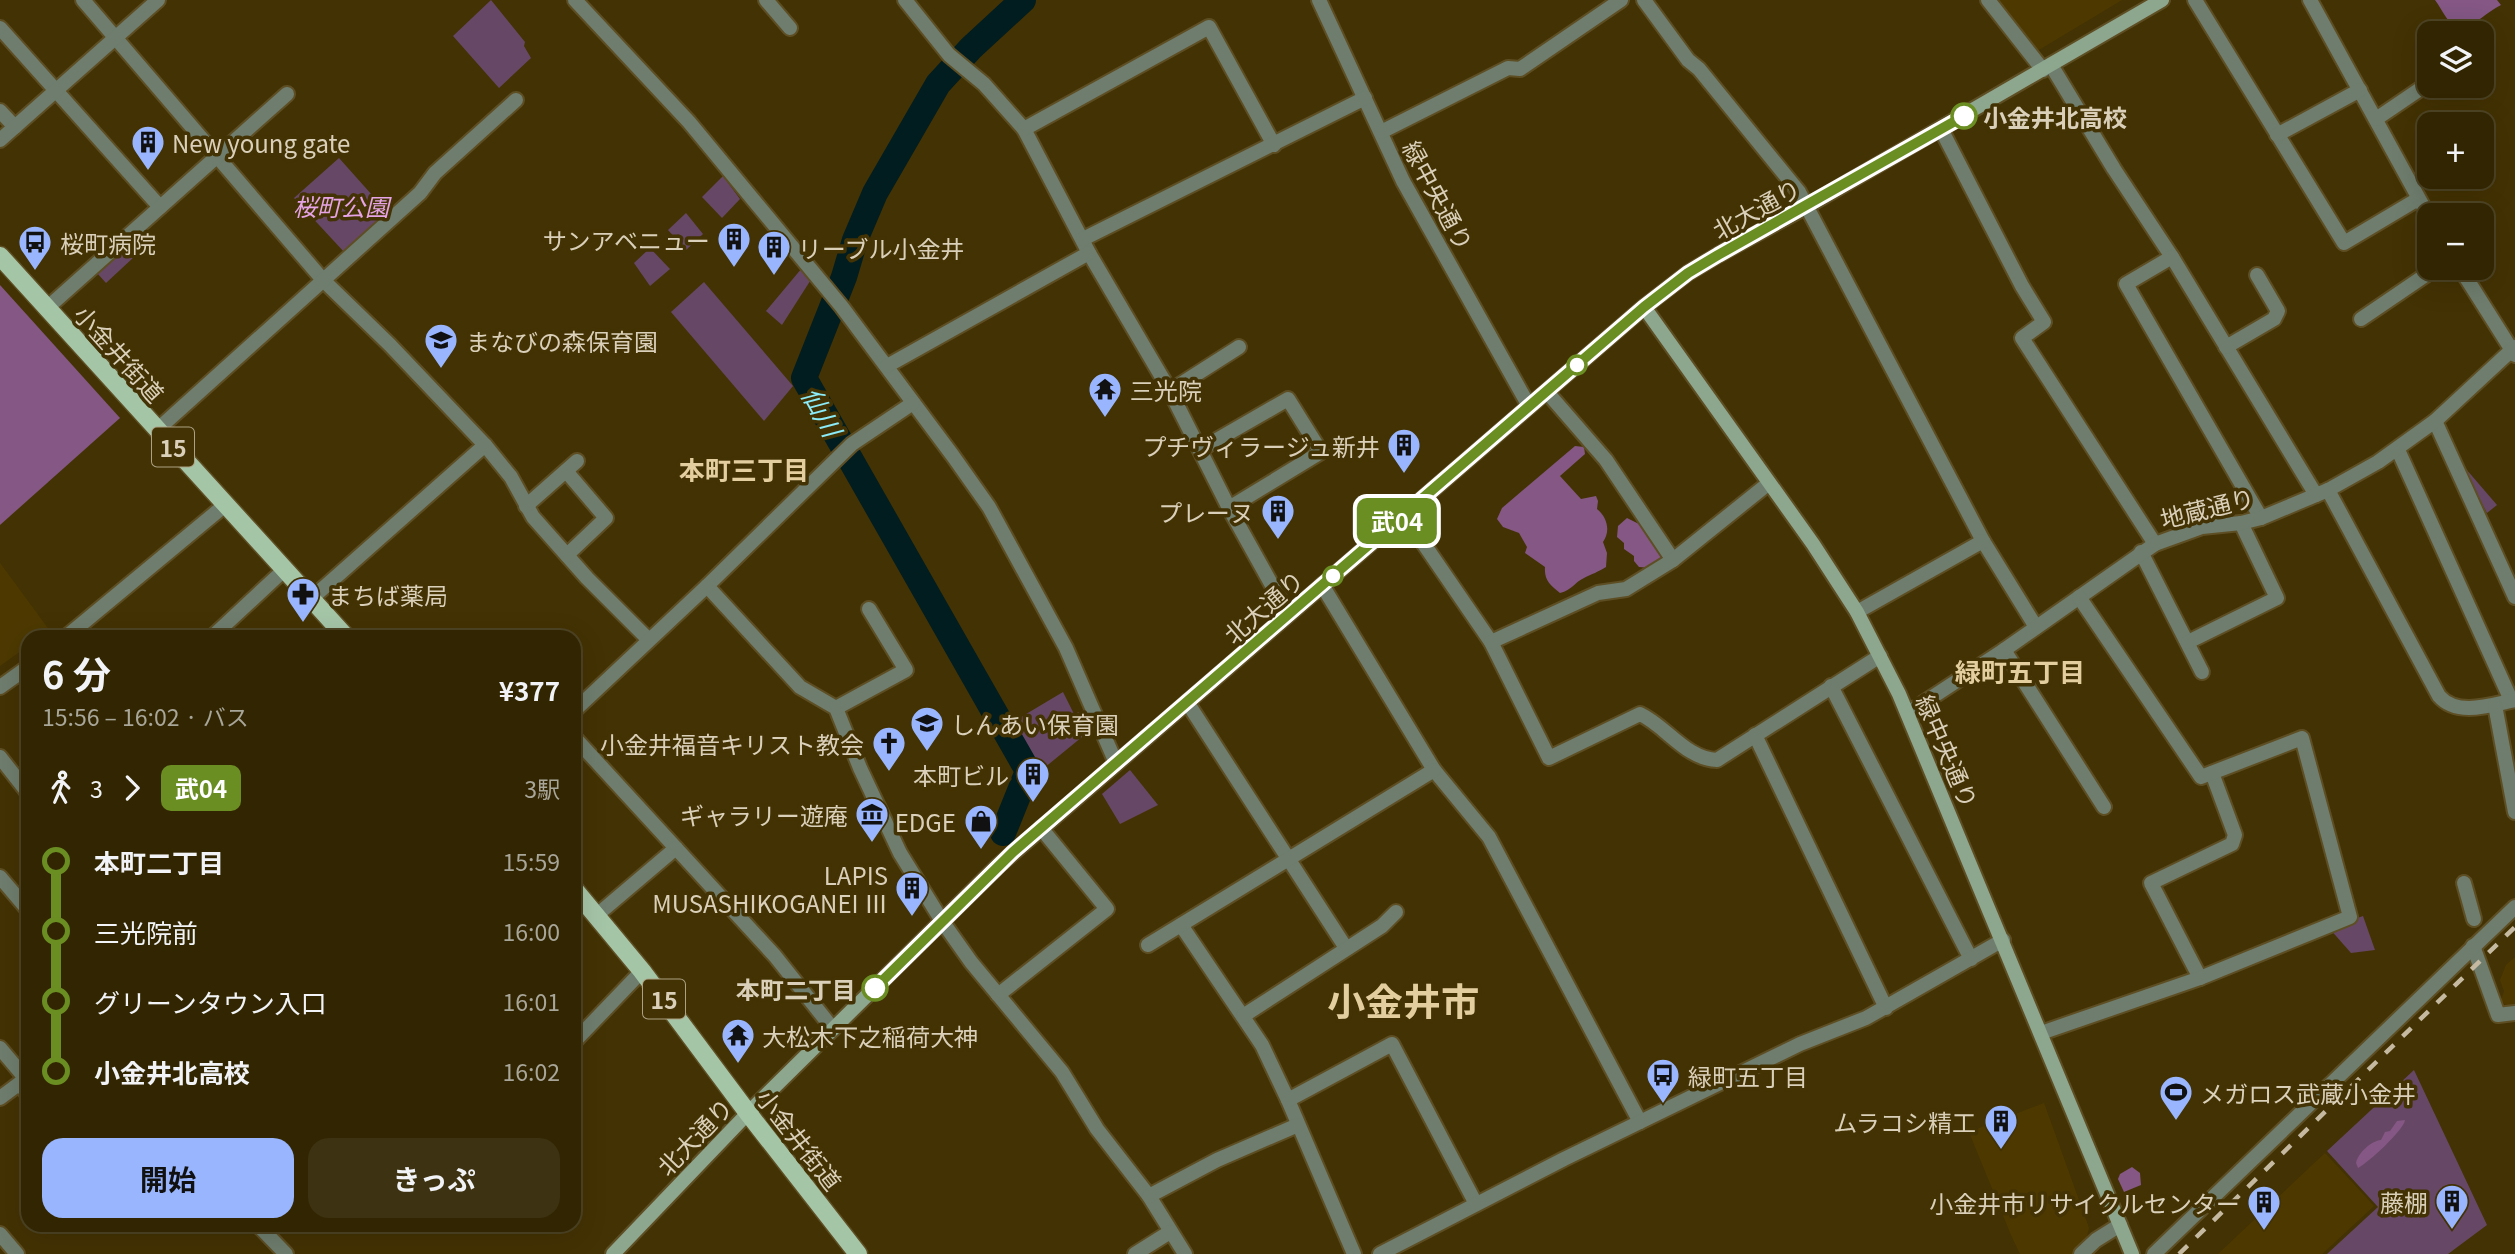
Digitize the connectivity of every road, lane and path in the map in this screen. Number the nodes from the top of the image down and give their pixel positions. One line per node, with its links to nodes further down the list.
1 (83, 0): 15 (street)
2 (158, 0): 15 (street)
3 (575, 0): 51 (street)
4 (766, 0): 14 (street)
5 (905, 0): 26 (street)
6 (1319, 0): 20 (street, 緑中央通り)
7 (1621, 0): 28 (street)
8 (1644, 0): 35 (street)
9 (1988, 0): 16 (street)
10 (2162, 0): 16 (street, 北大通り)
11 (2195, 0): 29 (street)
12 (2310, 0): 17 (street)
13 (0, 28): 18 (street)
14 (790, 28)
15 (115, 37): 18 (street); 32 (street)
16 (2047, 68): 27 (street, 北大通り); 40 (street)
17 (2360, 90): 24 (street); 29 (street)
18 (56, 91): 25 (street); 36 (street)
19 (2417, 91): 24 (street)
20 (1365, 98): 28 (street, 緑中央通り); 31 (street)
21 (516, 100): 42 (street)
22 (282, 103): 32 (street)
23 (0, 111): 25 (street)
24 (2376, 119): 33 (street)
25 (15, 127): 30 (street)
26 (1024, 129): 31 (street); 37 (street)
27 (1941, 129): 35 (street, 北大通り); 70 (street)
28 (1381, 132): 55 (street, 緑中央通り)
29 (2277, 135): 33 (street)
30 (0, 141)
31 (1274, 145): 37 (street)
32 (216, 157): 36 (street); 42 (street)
33 (2418, 199): 34 (street)
34 (2421, 203)
35 (1807, 206): 45 (street, 北大通り); 69 (street)
36 (160, 207): 46 (street)
37 (1083, 239): 38 (street)
38 (1088, 253): 51 (street); 52 (street)
39 (0, 256): 46 (main road, 小金井街道 / 15)
40 (2172, 257): 49 (street); 67 (street)
41 (2257, 275): 49 (street)
42 (323, 280): 57 (street); 58 (street)
43 (2418, 280): 47 (street)
44 (2468, 280): 50 (street)
45 (1644, 307): 53 (street, 北大通り); 61 (street, 緑中央通り)
46 (46, 309): 57 (main road, 小金井街道 / 15)
47 (2361, 318)
48 (1239, 347): 52 (street)
49 (2226, 347): 62 (street)
50 (2514, 351): 56 (street, 地蔵通り)
51 (887, 366): 54 (street)
52 (1170, 391): 59 (street)
53 (1547, 392): 55 (street, 北大通り); 73 (street)
54 (913, 403): 76 (street); 105 (street)
55 (1529, 406): 66 (street, 北大通り)
56 (2435, 422): 60 (street, 地蔵通り); 78 (street)
57 (157, 430): 63 (main road, 小金井街道 / 15)
58 (485, 445): 64 (street); 79 (street)
59 (1201, 449): 65 (street); 65 (street)
60 (2398, 450): 62 (street, 地蔵通り); 96 (street)
61 (1769, 483): 73 (street); 81 (street, 緑中央通り)
62 (2322, 492): 67 (street, 地蔵通り); 99 (street)
63 (225, 505): 74 (main road, 小金井街道 / 15); 84 (street)
64 (526, 506): 72 (street); 72 (street)
65 (1230, 508): 82 (street)
66 (1404, 515): 75 (street, 北大通り); 88 (street)
67 (2261, 518): 68 (street, 地蔵通り)
68 (2241, 523): 70 (street, 地蔵通り); 89 (street)
69 (1983, 541): 81 (street); 83 (street)
70 (2155, 544): 71 (street, 地蔵通り)
71 (2141, 552): 77 (street, 地蔵通り); 89 (street)
72 (566, 555): 87 (street)
73 (1674, 559): 88 (street)
74 (284, 570): 79 (main road, 小金井街道 / 15); 85 (street)
75 (1322, 585): 82 (street, 北大通り); 106 (street)
76 (707, 586): 87 (street); 100 (street)
77 (2079, 597): 83 (street, 地蔵通り); 107 (street)
78 (2515, 597)
79 (312, 599): 86 (main road, 小金井街道 / 15)
80 (869, 609): 100 (street)
81 (1857, 612): 91 (street, 緑中央通り)
82 (1288, 614): 97 (street, 北大通り)
83 (2036, 627): 90 (street, 地蔵通り)
84 (74, 630)
85 (220, 630)
86 (340, 630)
87 (648, 639): 98 (street)
88 (1491, 642): 102 (street)
89 (2188, 642): 93 (street)
90 (2004, 650): 101 (street, 地蔵通り); 109 (street)
91 (1880, 656): 94 (street); 101 (street, 緑中央通り)
92 (21, 672): 95 (street)
93 (2202, 672)
94 (1831, 685): 102 (street); 128 (street)
95 (0, 687)
96 (2513, 700): 99 (street)
97 (1187, 702): 105 (street, 北大通り); 113 (street)
98 (581, 704)
99 (2495, 705): 110 (street)
100 (836, 708): 122 (street)
101 (1908, 713): 124 (street, 緑中央通り)
102 (1755, 735): 132 (street)
103 (581, 745): 112 (street)
104 (0, 757): 108 (street)
105 (1116, 762): 111 (street, 北大通り)
106 (1434, 770): 113 (street); 144 (street)
107 (2212, 773): 130 (street); 130 (street)
108 (21, 784)
109 (2104, 807)
110 (2515, 812)
111 (1041, 828): 122 (street, 北大通り); 131 (street)
112 (676, 848): 120 (street); 135 (street)
113 (1287, 859): 123 (street); 127 (street)
114 (1, 881): 117 (street)
115 (2464, 883): 121 (street)
116 (581, 898): 120 (main road, 小金井街道 / 15)
117 (21, 902)
118 (2515, 907): 126 (street)
119 (1396, 912): 127 (street)
120 (597, 915): 129 (main road, 小金井街道 / 15)
121 (2474, 919)
122 (942, 921): 131 (street); 135 (street, 北大通り)
123 (1181, 925): 125 (street); 134 (street)
124 (2003, 940): 128 (street); 136 (street, 緑中央通り)
125 (1148, 945)
126 (2473, 946): 133 (street); 162 (street)
127 (1346, 948): 134 (street)
128 (1971, 959): 132 (street)
129 (642, 971): 137 (street); 143 (main road, 小金井街道 / 15)
130 (2200, 978): 136 (street)
131 (998, 995): 146 (street)
132 (1886, 1008): 144 (street)
133 (2515, 1013)
134 (1243, 1016): 142 (street)
135 (833, 1029): 143 (street, 北大通り)
136 (2041, 1033): 148 (street, 緑中央通り)
137 (581, 1035)
138 (0, 1048): 139 (street)
139 (21, 1078)
140 (21, 1086): 141 (street)
141 (0, 1098)
142 (1288, 1100): 145 (street); 147 (street)
143 (748, 1113): 154 (street, 北大通り); 155 (main road, 小金井街道 / 15)
144 (1640, 1122): 147 (street)
145 (1298, 1125): 146 (street); 158 (street)
146 (1149, 1196): 150 (street)
147 (1476, 1204): 159 (street)
148 (2120, 1225): 160 (street); 161 (street, 緑中央通り)
149 (265, 1232): 153 (street)
150 (1170, 1232): 156 (street); 157 (street)
151 (0, 1234): 152 (street)
152 (17, 1254)
153 (286, 1254)
154 (613, 1254)
155 (858, 1254)
156 (1135, 1254)
157 (1185, 1254)
158 (1354, 1254)
159 (1380, 1254)
160 (2081, 1254)
161 (2132, 1254)
162 (2154, 1254)

